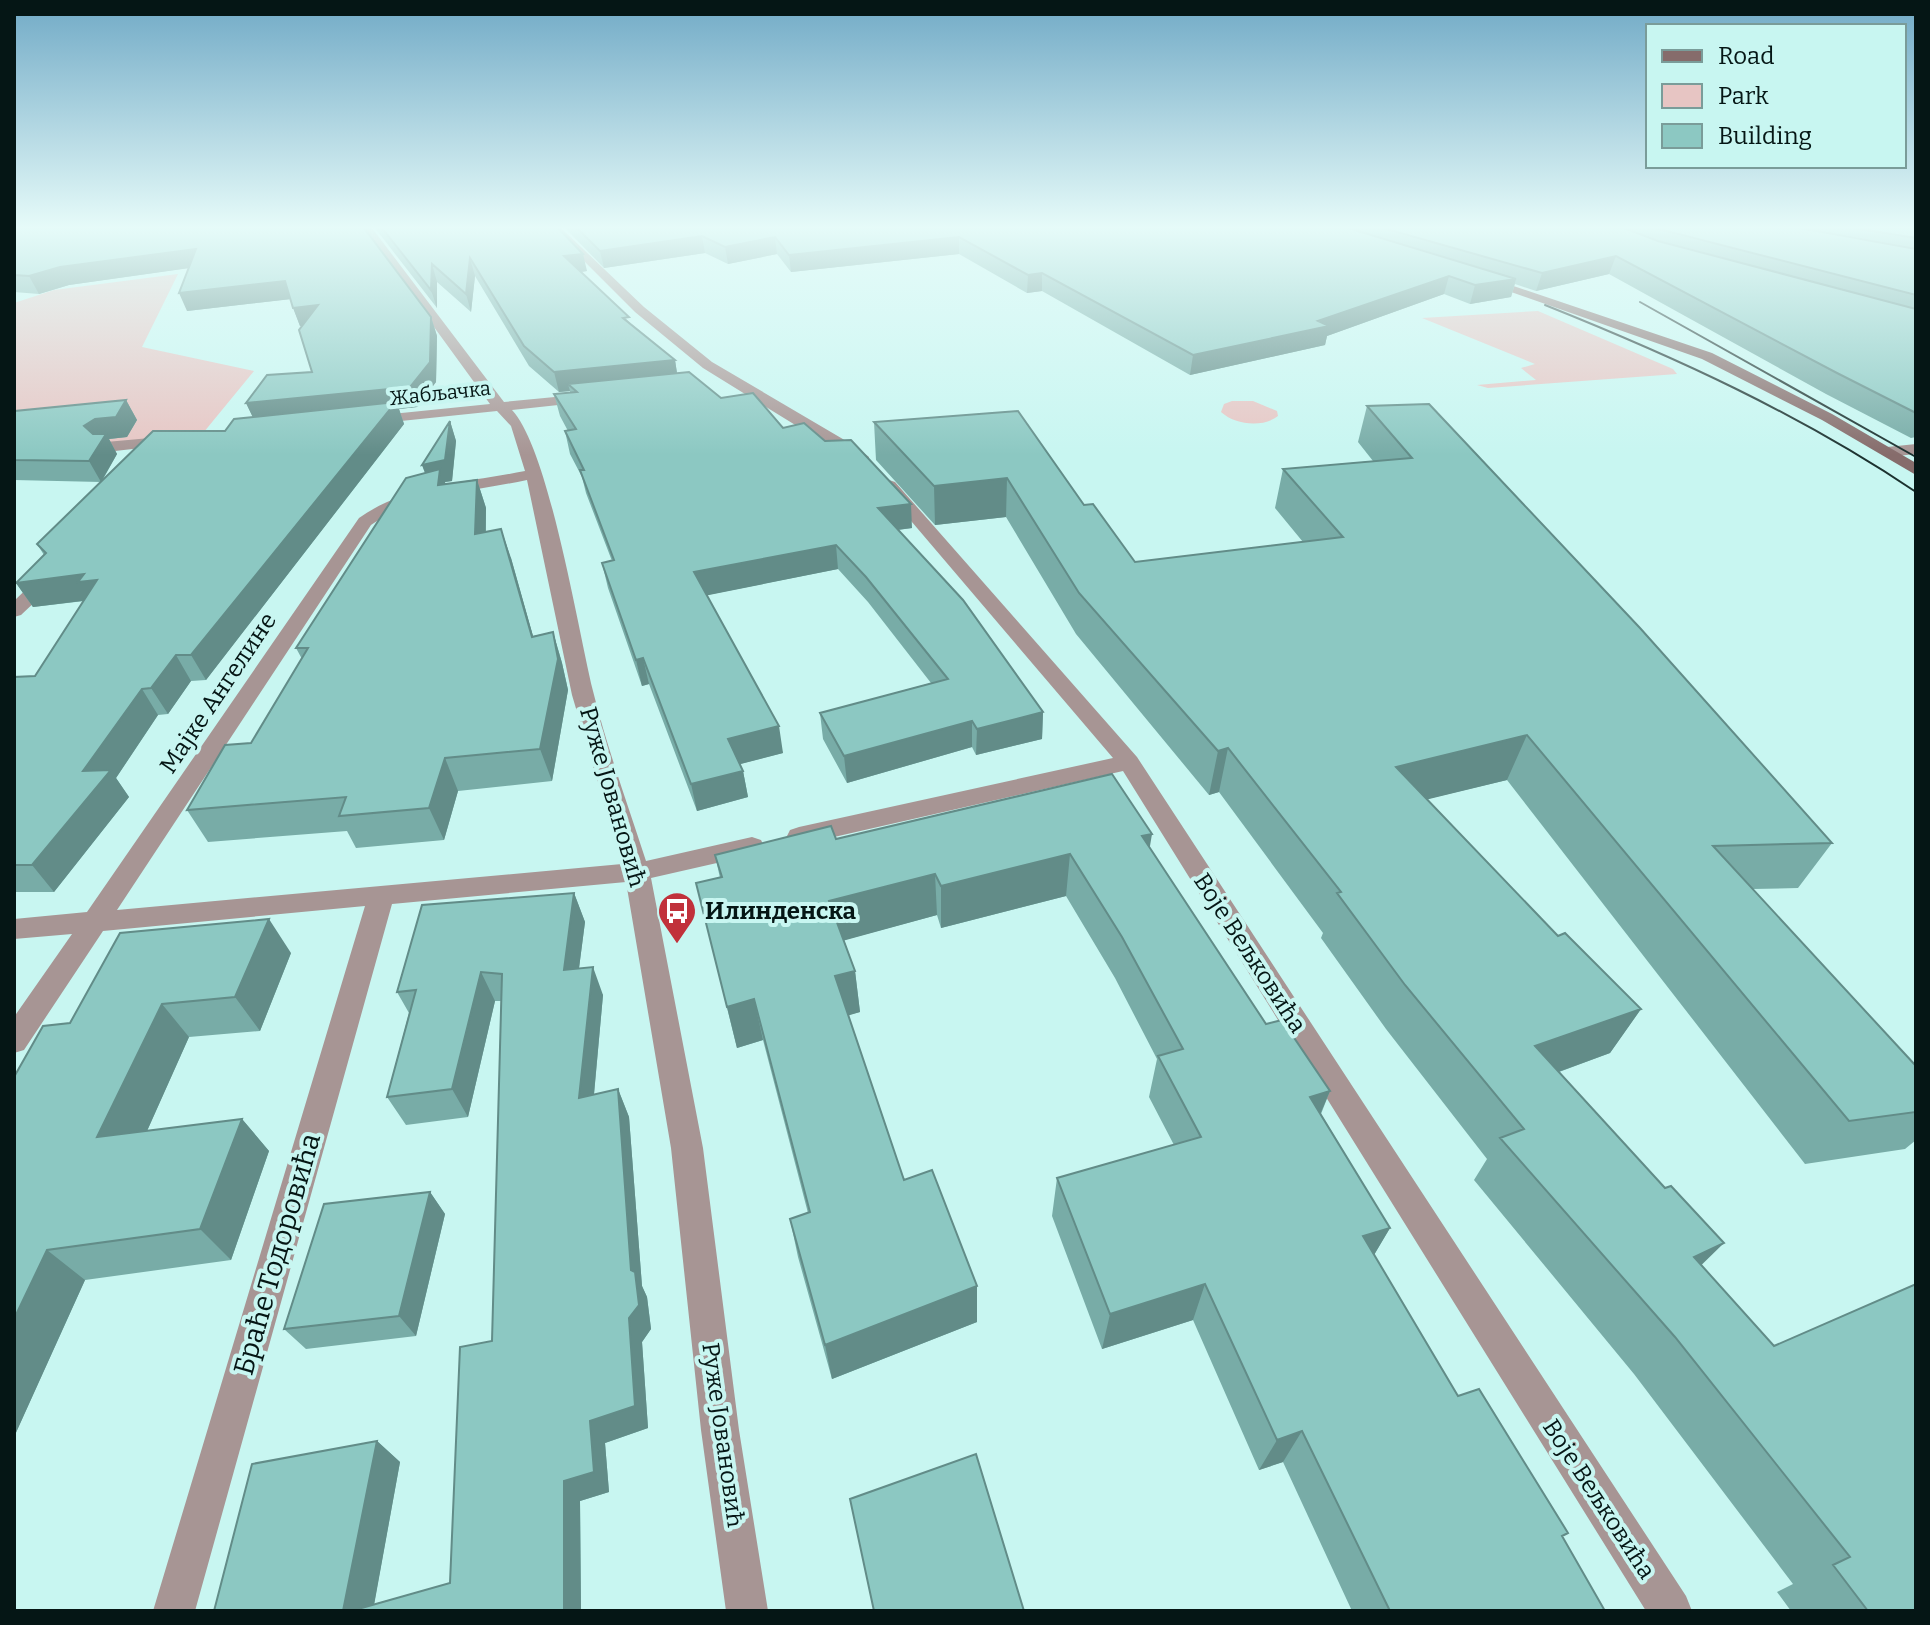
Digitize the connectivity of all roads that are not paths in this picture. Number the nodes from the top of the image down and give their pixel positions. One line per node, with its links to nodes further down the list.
1 (422, 304): 9 (street, Руже Јовановић)
2 (634, 304): 6 (street, Воје Вељковића)
3 (1554, 304): 5 (main road)
4 (1597, 304): 5 (main road)
5 (1707, 356): 14 (main road)
6 (732, 382): 7 (street); 19 (street, Воје Вељковића)
7 (701, 386)
8 (609, 395): 9 (street, Жабљачка)
9 (503, 406): 10 (street, Жабљачка); 16 (street, Руже Јовановић)
10 (351, 422)
11 (184, 440): 12 (street)
12 (106, 447)
13 (1916, 449): 14 (street)
14 (1887, 452): 15 (main road)
15 (1916, 470)
16 (534, 474): 20 (street, Руже Јовановић); 22 (street, Мајке Ангелине)
17 (50, 576): 18 (street)
18 (14, 611)
19 (1129, 762): 20 (street); 27 (street, Воје Вељковића)
20 (637, 872): 21 (street); 26 (street, Руже Јовановић)
21 (381, 897): 22 (street); 25 (street, Браће Тодоровића)
22 (94, 922): 23 (street); 24 (street, Мајке Ангелине)
23 (14, 929)
24 (14, 1041)
25 (174, 1611)
26 (747, 1611)
27 (1671, 1611)

